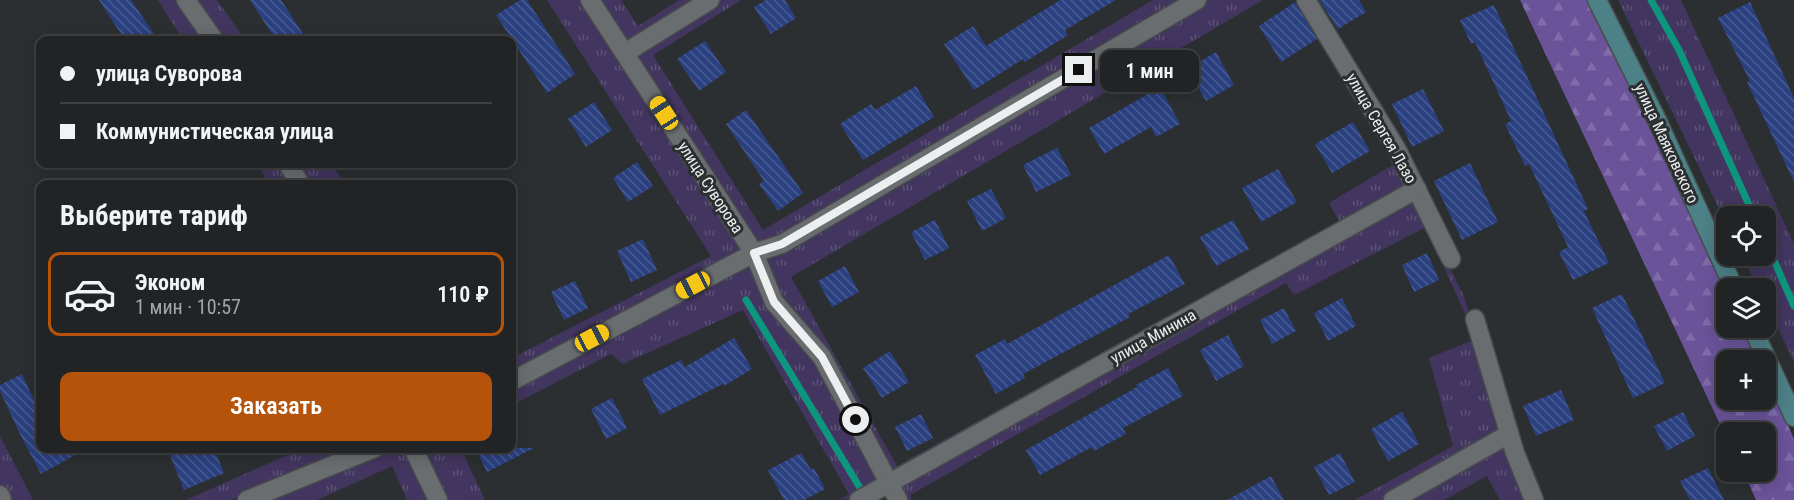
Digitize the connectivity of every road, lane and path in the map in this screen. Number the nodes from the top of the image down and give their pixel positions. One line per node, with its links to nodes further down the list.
1 (186, 0): 7 (street)
2 (590, 0): 8 (street, улица Суворова)
3 (710, 0): 8 (street)
4 (1197, 0): 10 (street)
5 (1306, 0): 9 (street, улица Сергея Лазо)
6 (1597, 0): 12 (main road, улица Маяковского)
7 (211, 36)
8 (625, 53): 10 (street, улица Суворова)
9 (1417, 189): 11 (street, улица Сергея Лазо); 20 (street, улица Минина)
10 (754, 253): 15 (street); 20 (street, улица Суворова)
11 (1451, 259)
12 (1729, 278)
13 (1476, 319): 17 (street)
14 (1757, 338): 16 (main road)
15 (516, 379)
16 (1794, 417)
17 (1509, 434): 27 (street); 28 (street)
18 (363, 453): 23 (street)
19 (415, 453): 24 (street)
20 (890, 483): 25 (street, улица Минина); 26 (street, улица Суворова)
21 (0, 495): 22 (street)
22 (3, 500)
23 (247, 500)
24 (438, 500)
25 (859, 500)
26 (898, 500)
27 (1393, 500)
28 (1534, 500)

